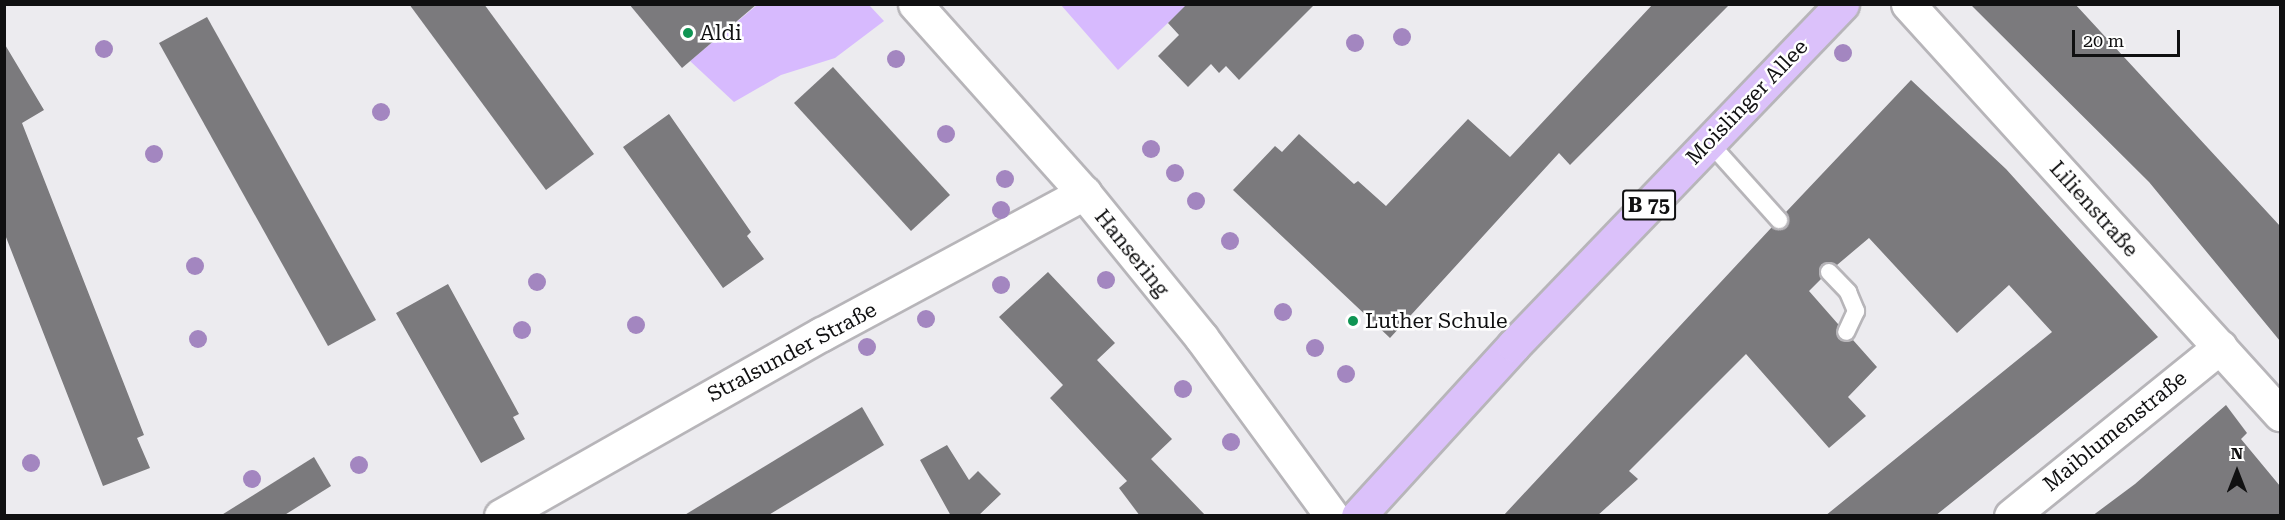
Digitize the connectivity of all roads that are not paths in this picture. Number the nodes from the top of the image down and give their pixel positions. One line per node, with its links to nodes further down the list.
1 (915, 4): 5 (street, Hansering)
2 (1842, 4): 4 (main road, Moislinger Allee / B 75)
3 (1908, 4): 9 (street, Lilienstraße)
4 (1709, 142): 6 (lane); 13 (main road, Moislinger Allee / B 75)
5 (1084, 193): 11 (street, Stralsunder Straße); 12 (street, Hansering)
6 (1779, 220)
7 (1829, 272): 8 (lane)
8 (1846, 332)
9 (2220, 347): 10 (street, Lilienstraße); 14 (street, Maiblumenstraße)
10 (2280, 414)
11 (501, 516)
12 (1332, 516)
13 (1358, 516)
14 (2011, 516)

